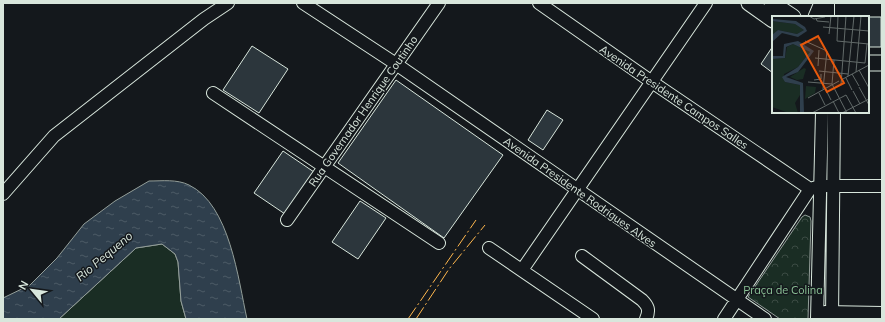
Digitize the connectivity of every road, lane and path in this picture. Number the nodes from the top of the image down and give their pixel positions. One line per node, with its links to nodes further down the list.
1 (228, 3): 28 (street)
2 (303, 3): 18 (street, Avenida Presidente Rodrigues Alves)
3 (438, 3): 18 (street, Rua Governador Henrique Coutinho)
4 (538, 3): 19 (street, Avenida Presidente Campos Salles)
5 (706, 3): 19 (street)
6 (749, 3): 13 (main road)
7 (772, 3): 10 (main road)
8 (822, 3): 11 (main road)
9 (828, 3): 12 (street)
10 (792, 16)
11 (816, 16)
12 (828, 16)
13 (772, 19)
14 (869, 54): 15 (main road)
15 (882, 54)
16 (869, 63): 17 (main road)
17 (882, 63)
18 (396, 64): 23 (street, Rua Governador Henrique Coutinho); 27 (street, Avenida Presidente Rodrigues Alves)
19 (652, 82): 26 (street, Avenida Presidente Campos Salles); 27 (street)
20 (213, 93): 23 (street)
21 (822, 113): 26 (street)
22 (834, 113): 24 (street)
23 (325, 165): 29 (street, Rua Governador Henrique Coutinho); 30 (street)
24 (833, 186): 25 (street); 26 (street); 36 (street)
25 (882, 186)
26 (815, 187): 34 (street); 37 (street)
27 (577, 190): 33 (street); 34 (street, Avenida Presidente Rodrigues Alves)
28 (3, 194)
29 (287, 220)
30 (439, 243)
31 (489, 248): 33 (street)
32 (582, 256): 39 (street)
33 (522, 270): 38 (street)
34 (736, 300): 40 (street); 41 (street, Avenida Presidente Rodrigues Alves)
35 (882, 313): 36 (street)
36 (832, 315): 37 (street)
37 (817, 316)
38 (593, 319)
39 (646, 319)
40 (724, 319)
41 (765, 319)

